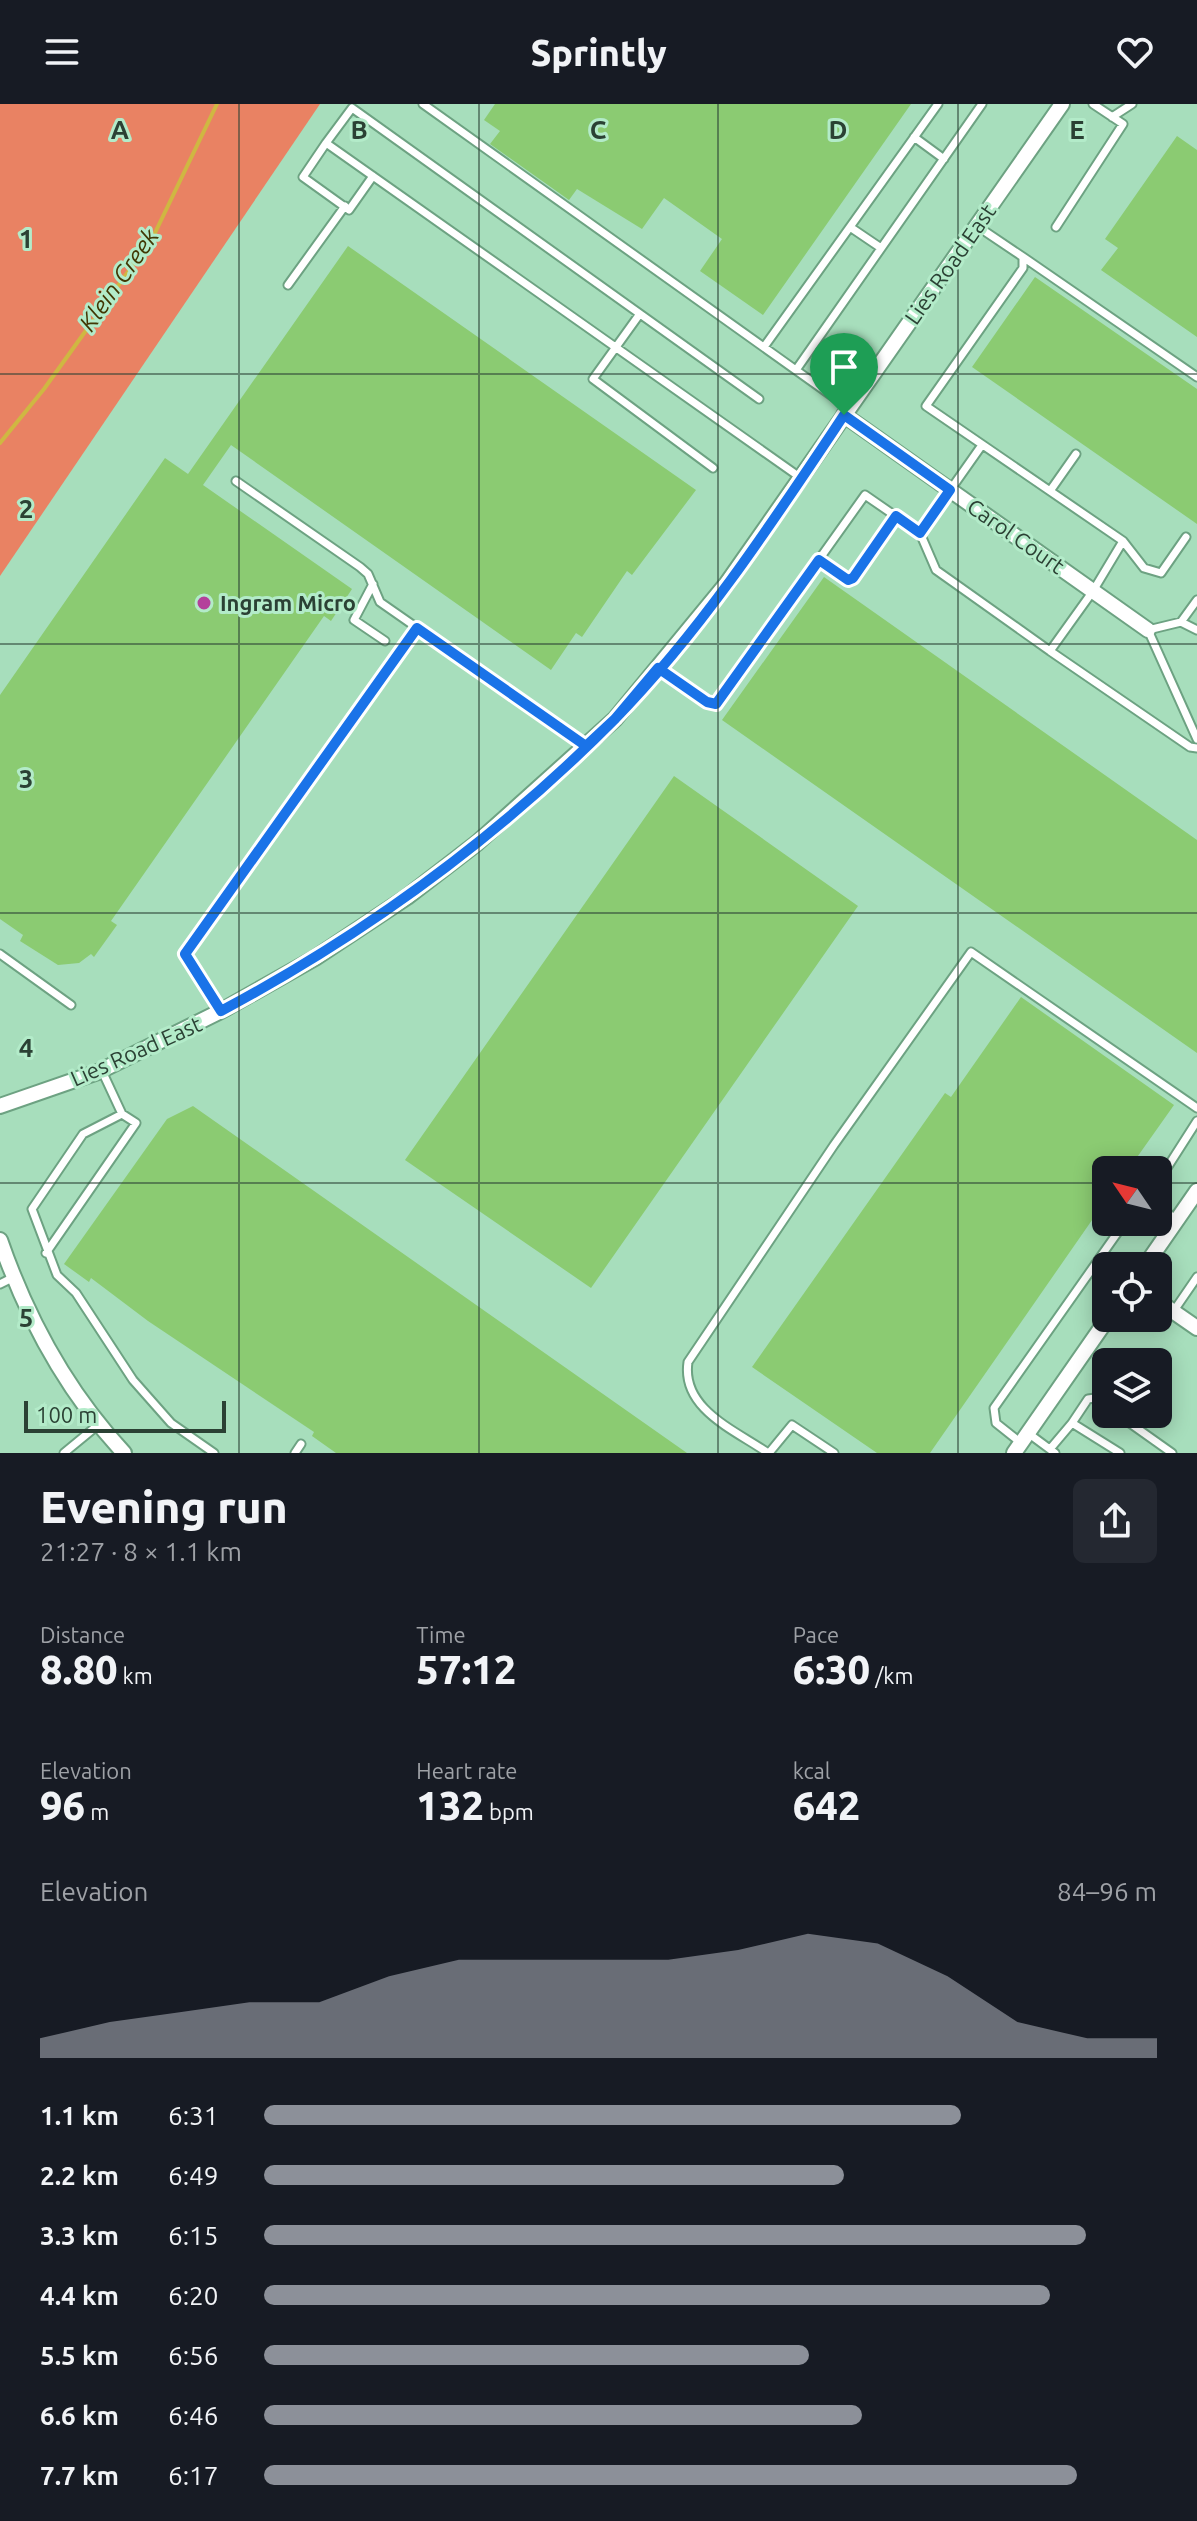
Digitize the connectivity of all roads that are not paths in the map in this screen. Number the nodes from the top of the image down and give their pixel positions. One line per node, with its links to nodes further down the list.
1 (423, 104): 21 (lane)
2 (938, 104): 8 (lane)
3 (982, 104): 10 (lane)
4 (1093, 104): 7 (lane)
5 (1132, 104): 7 (lane)
6 (1058, 105): 13 (street, Lies Road East)
7 (1112, 117): 15 (lane)
8 (914, 137): 10 (lane); 14 (lane)
9 (326, 143): 11 (lane); 12 (lane); 19 (lane)
10 (944, 159): 16 (lane)
11 (373, 176): 12 (lane); 20 (lane)
12 (345, 206): 18 (lane)
13 (977, 226): 17 (lane); 25 (street, Lies Road East)
14 (850, 227): 16 (lane); 21 (lane)
15 (1056, 227)
16 (881, 248): 22 (lane)
17 (1023, 257): 23 (lane); 26 (lane)
18 (288, 285)
19 (639, 315): 20 (lane); 24 (lane)
20 (615, 346): 28 (lane); 29 (lane)
21 (764, 347): 22 (lane)
22 (796, 370): 25 (lane)
23 (1197, 377)
24 (759, 399)
25 (847, 412): 29 (street, Lies Road East); 31 (street, Carol Court)
26 (982, 445): 31 (lane); 32 (lane)
27 (1076, 454): 32 (lane)
28 (713, 468)
29 (802, 478): 47 (street, Lies Road East)
30 (236, 481): 38 (lane)
31 (950, 490): 34 (lane); 39 (street, Carol Court)
32 (1050, 491): 36 (lane)
33 (896, 516): 34 (lane); 37 (lane); 37 (lane)
34 (920, 533): 46 (lane)
35 (1186, 537): 36 (lane)
36 (1123, 541): 39 (lane)
37 (819, 560): 47 (lane)
38 (373, 584): 42 (lane); 45 (lane)
39 (1093, 591): 43 (street, Carol Court); 46 (lane)
40 (1197, 600): 41 (lane)
41 (1181, 622): 43 (lane); 44 (lane)
42 (417, 628): 49 (lane); 53 (lane)
43 (1148, 630): 48 (lane)
44 (1197, 630)
45 (385, 641)
46 (1050, 651): 50 (lane)
47 (658, 668): 49 (street, Lies Road East)
48 (1197, 739)
49 (586, 746): 53 (street, Lies Road East)
50 (1197, 748)
51 (0, 954): 52 (lane)
52 (71, 1005)
53 (221, 1011): 54 (street, Lies Road East)
54 (102, 1070): 55 (street, Lies Road East); 57 (lane)
55 (0, 1106)
56 (1197, 1108): 83 (lane)
57 (122, 1114): 66 (lane); 66 (lane)
58 (1197, 1121): 59 (lane)
59 (1172, 1160)
60 (1197, 1191): 62 (street)
61 (1172, 1216): 62 (lane)
62 (1177, 1220): 65 (street)
63 (1115, 1236): 76 (lane)
64 (0, 1240): 68 (street)
65 (1155, 1252)
66 (46, 1253): 81 (lane)
67 (1197, 1277): 69 (lane)
68 (7, 1280): 74 (street)
69 (1173, 1312): 70 (street)
70 (1197, 1328)
71 (1098, 1332): 76 (street)
72 (1092, 1398): 73 (lane)
73 (1072, 1423): 78 (lane); 85 (lane)
74 (98, 1425): 79 (lane); 80 (street)
75 (1137, 1428): 86 (lane)
76 (1021, 1443): 78 (lane)
77 (301, 1444): 82 (lane)
78 (1053, 1451)
79 (64, 1453)
80 (124, 1453)
81 (214, 1453)
82 (295, 1453)
83 (769, 1453): 84 (lane)
84 (834, 1453)
85 (1120, 1453)
86 (1172, 1453)

